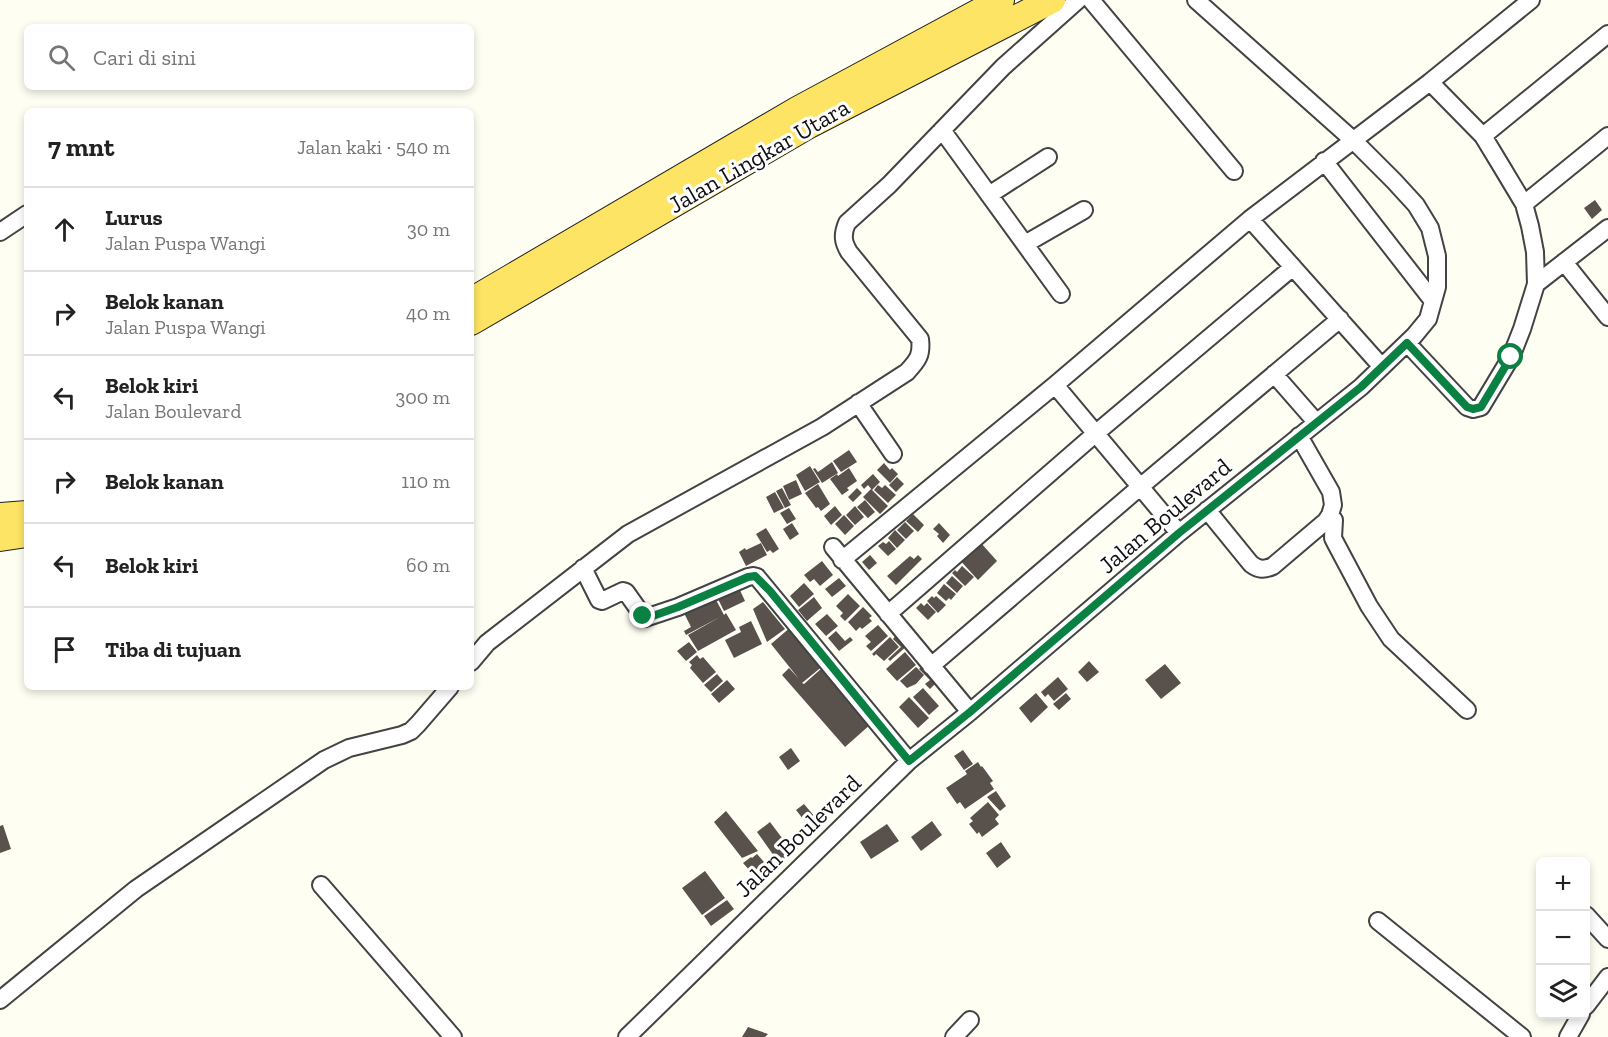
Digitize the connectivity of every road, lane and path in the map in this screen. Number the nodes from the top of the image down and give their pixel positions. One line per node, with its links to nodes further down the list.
1 (1001, 0): 7 (main road, Jalan Lingkar Utara)
2 (1052, 0): 7 (main road, Jalan Lingkar Utara)
3 (1078, 0): 10 (street)
4 (1091, 0): 16 (street)
5 (1196, 0): 13 (street, Jalan Boulevard)
6 (1531, 0): 9 (street)
7 (964, 33): 29 (main road, Jalan Lingkar Utara); 33 (main road, Jalan Lingkar Utara)
8 (1608, 34): 11 (street)
9 (1430, 82): 11 (street); 13 (street)
10 (942, 130): 17 (street); 38 (street)
11 (1482, 135): 18 (street)
12 (1608, 136): 18 (street)
13 (1353, 140): 15 (street); 30 (street, Jalan Boulevard)
14 (1048, 157): 17 (street)
15 (1324, 161): 21 (street); 30 (street)
16 (1234, 171)
17 (989, 195): 24 (street)
18 (1524, 204): 27 (street)
19 (1084, 210): 24 (street)
20 (24, 216): 23 (street)
21 (1250, 219): 26 (street); 37 (street)
22 (1608, 228): 25 (street)
23 (0, 232)
24 (1025, 244): 28 (street)
25 (1564, 262): 27 (street); 31 (street)
26 (1293, 267): 32 (street); 40 (street)
27 (1536, 284): 34 (street)
28 (1060, 294)
29 (474, 299)
30 (1433, 301): 34 (street, Jalan Boulevard)
31 (1608, 317)
32 (1340, 319): 35 (street); 36 (street)
33 (474, 320)
34 (1407, 343): 35 (street, Jalan Boulevard)
35 (1382, 367): 39 (street, Jalan Boulevard)
36 (1274, 374): 39 (street); 43 (street)
37 (1055, 385): 40 (street); 52 (street)
38 (858, 404): 42 (street); 51 (street)
39 (1316, 422): 41 (street, Jalan Boulevard)
40 (1095, 434): 43 (street); 52 (street)
41 (1299, 436): 44 (street, Jalan Boulevard); 46 (street)
42 (893, 454)
43 (1140, 487): 48 (street); 54 (street)
44 (1207, 510): 46 (street); 48 (street, Jalan Boulevard)
45 (24, 514): 47 (main road)
46 (1330, 515): 56 (street)
47 (0, 516)
48 (1179, 533): 57 (street, Jalan Boulevard)
49 (24, 534): 50 (main road)
50 (0, 538)
51 (583, 568): 53 (street); 58 (street)
52 (888, 614): 54 (street)
53 (474, 658)
54 (931, 666): 57 (street)
55 (447, 690): 64 (street)
56 (1467, 710)
57 (970, 712): 58 (street, Jalan Boulevard)
58 (909, 761): 69 (street, Jalan Boulevard)
59 (321, 885): 68 (street)
60 (1590, 919): 62 (street)
61 (1378, 921): 71 (street)
62 (1608, 939)
63 (1608, 977): 65 (street)
64 (0, 1000)
65 (1590, 1001)
66 (1578, 1019): 72 (street)
67 (970, 1020): 70 (street)
68 (453, 1037)
69 (627, 1037)
70 (954, 1037)
71 (1522, 1037)
72 (1568, 1037)

